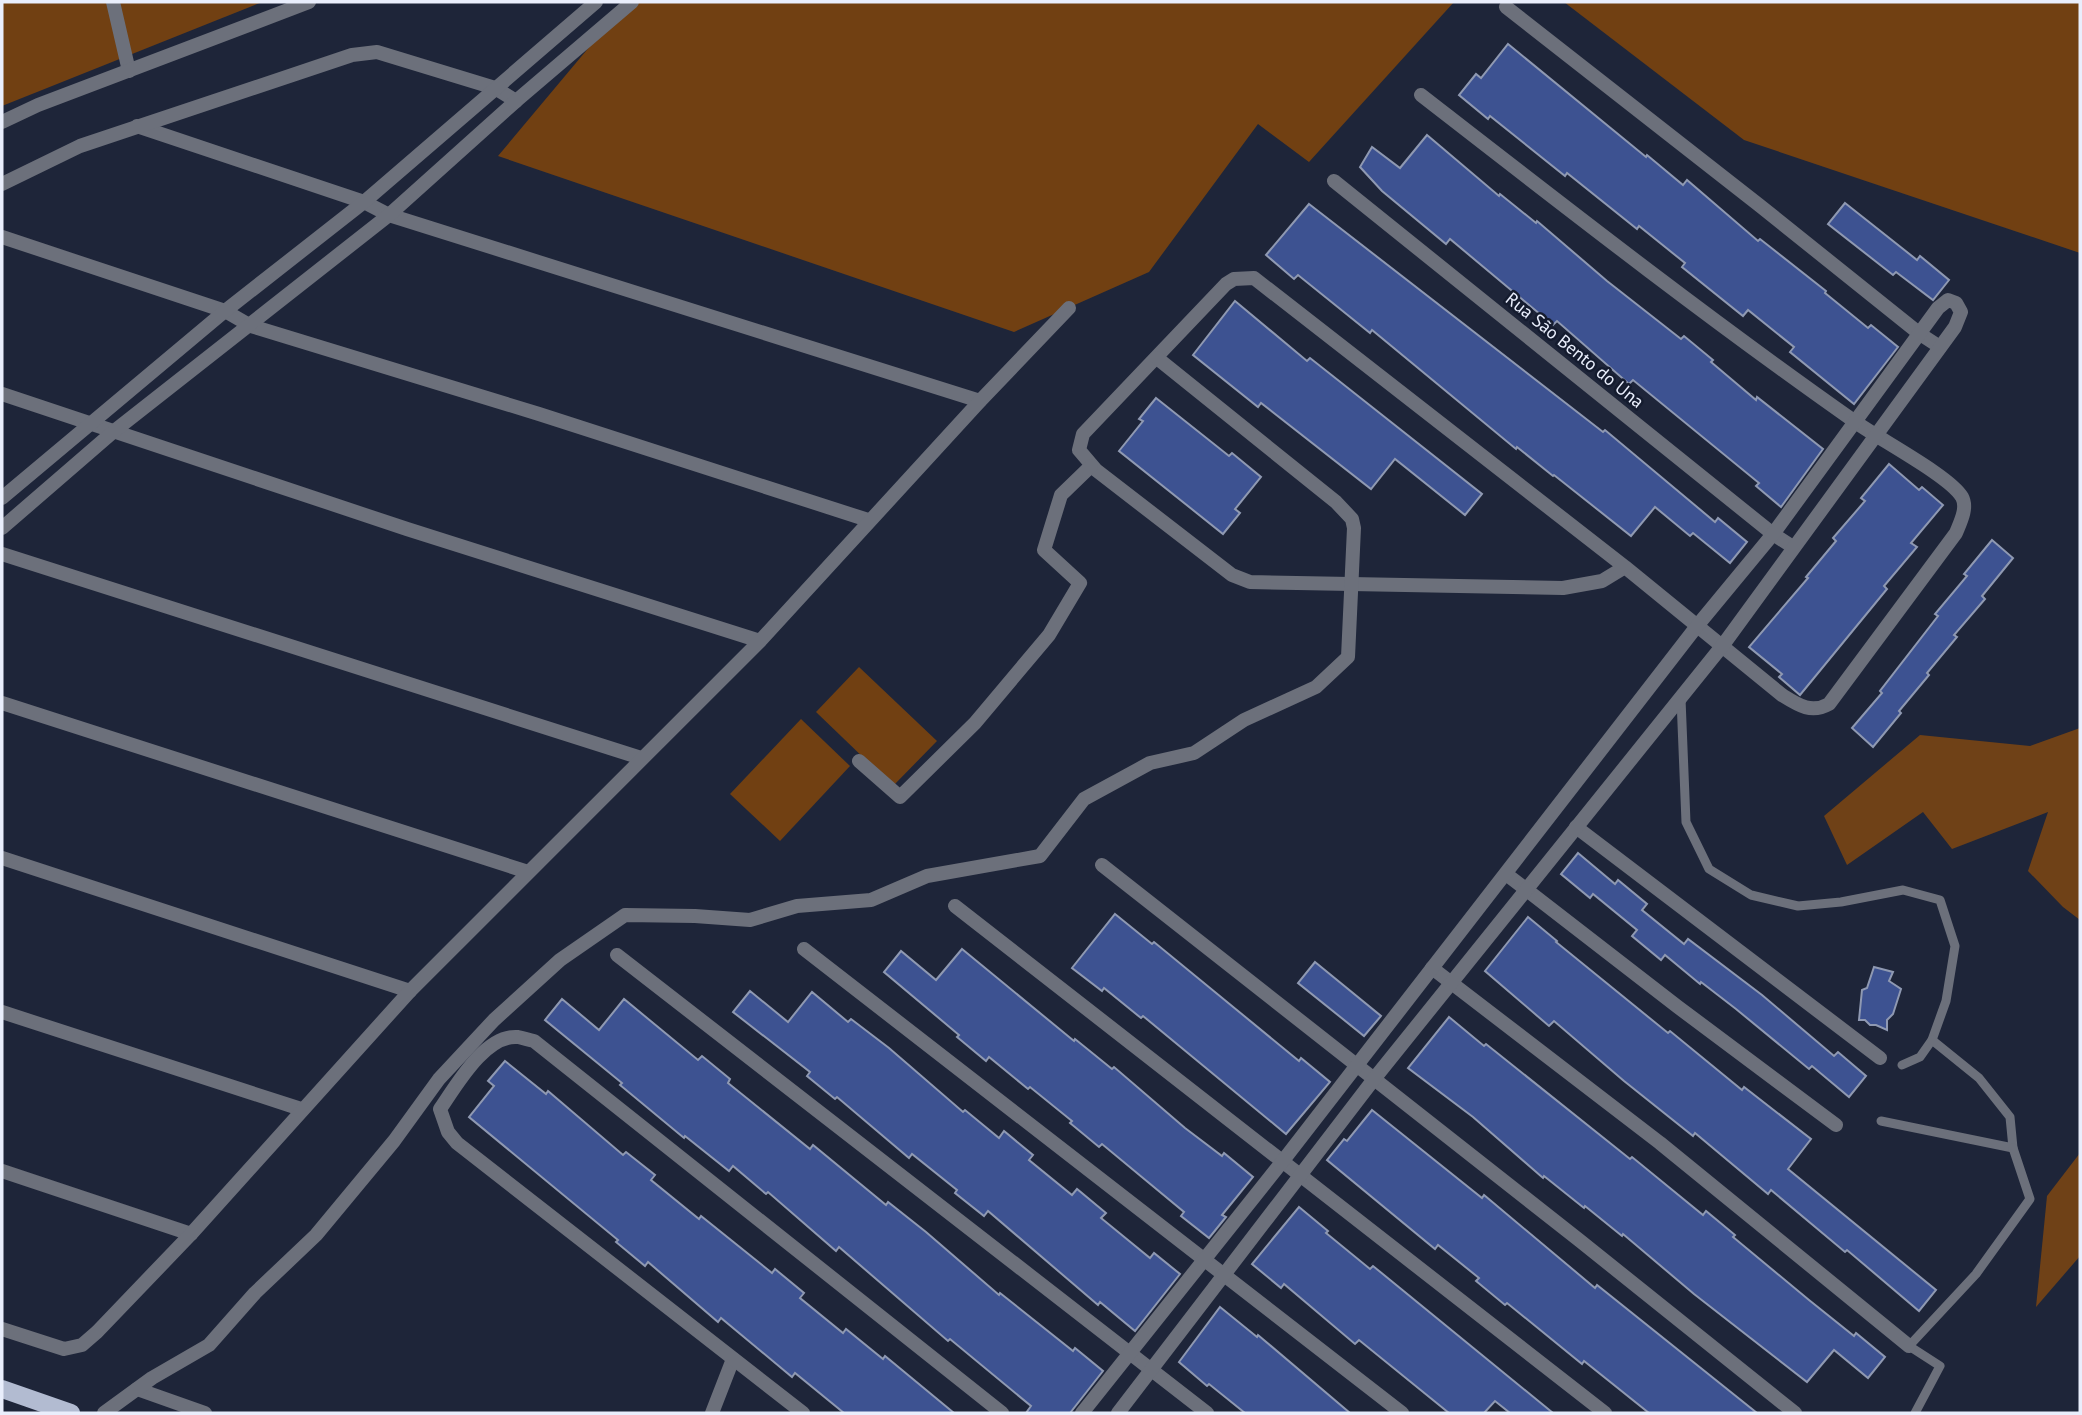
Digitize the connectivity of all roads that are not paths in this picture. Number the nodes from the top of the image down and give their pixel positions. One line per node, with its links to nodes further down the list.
1 (113, 2): 6 (street)
2 (309, 2): 6 (street)
3 (596, 2): 7 (street)
4 (632, 2): 9 (street)
5 (1506, 7): 20 (street)
6 (129, 71): 10 (street)
7 (495, 88): 9 (street); 11 (street); 14 (street)
8 (1421, 95): 25 (street)
9 (516, 101): 15 (street)
10 (2, 122)
11 (137, 126): 13 (street); 14 (street)
12 (1334, 181): 33 (street, Rua São Bento do Una)
13 (2, 184)
14 (364, 202): 15 (street); 18 (street)
15 (389, 215): 19 (street); 24 (street)
16 (2, 237): 18 (street)
17 (1069, 308): 24 (street)
18 (225, 310): 19 (street); 26 (street)
19 (251, 326): 27 (street); 31 (street)
20 (1920, 334): 21 (street); 21 (street); 25 (street)
21 (1940, 346): 28 (street)
22 (1157, 358): 29 (street); 36 (street); 37 (street)
23 (2, 394): 26 (street)
24 (980, 401): 31 (street)
25 (1855, 422): 28 (street); 33 (street)
26 (90, 424): 27 (street); 30 (street)
27 (113, 432): 32 (street); 39 (street)
28 (1877, 437): 34 (street); 40 (street)
29 (1091, 466): 37 (street); 44 (street)
30 (2, 498)
31 (868, 520): 39 (street)
32 (2, 528)
33 (1773, 534): 34 (street, Rua São Bento do Una); 38 (street)
34 (1793, 547): 40 (street)
35 (2, 554): 43 (street)
36 (1625, 567): 37 (street); 38 (street)
37 (1351, 585): 79 (street)
38 (1697, 626): 40 (street); 49 (street)
39 (760, 641): 43 (street)
40 (1723, 645): 41 (street)
41 (1681, 697): 45 (street); 58 (lane)
42 (2, 703): 48 (street)
43 (641, 758): 48 (street)
44 (859, 761)
45 (1576, 827): 50 (street); 59 (street)
46 (2, 858): 56 (street)
47 (1102, 865): 61 (street)
48 (528, 872): 56 (street)
49 (1506, 874): 50 (street); 54 (street)
50 (1526, 888): 55 (street); 65 (street)
51 (955, 906): 67 (street)
52 (804, 949): 71 (street)
53 (617, 955): 75 (street)
54 (1432, 968): 55 (street); 61 (street)
55 (1451, 985): 62 (street); 74 (street)
56 (410, 991): 63 (street)
57 (2, 1012): 63 (street)
58 (1933, 1040): 60 (lane); 66 (lane)
59 (1880, 1058)
60 (1902, 1065)
61 (1355, 1066): 62 (street); 67 (street)
62 (1374, 1079): 69 (street); 91 (street)
63 (301, 1110): 70 (street)
64 (1881, 1121): 66 (lane)
65 (1836, 1125)
66 (2013, 1148): 74 (lane)
67 (1282, 1162): 69 (street); 71 (street)
68 (2, 1171): 70 (street)
69 (1300, 1176): 72 (street); 90 (street)
70 (191, 1234): 73 (street)
71 (1204, 1260): 72 (street); 75 (street)
72 (1224, 1273): 77 (street); 89 (street)
73 (2, 1329)
74 (1909, 1346): 92 (lane)
75 (1130, 1353): 77 (street); 86 (street)
76 (733, 1359): 83 (street); 84 (street); 85 (street)
77 (1153, 1370): 87 (street); 88 (street)
78 (2, 1389): 80 (main road)
79 (137, 1390): 81 (street); 82 (street)
80 (71, 1413)
81 (104, 1413)
82 (205, 1413)
83 (712, 1413)
84 (803, 1413)
85 (1002, 1413)
86 (1082, 1413)
87 (1118, 1413)
88 (1207, 1413)
89 (1402, 1413)
90 (1605, 1413)
91 (1795, 1413)
92 (1915, 1413)

